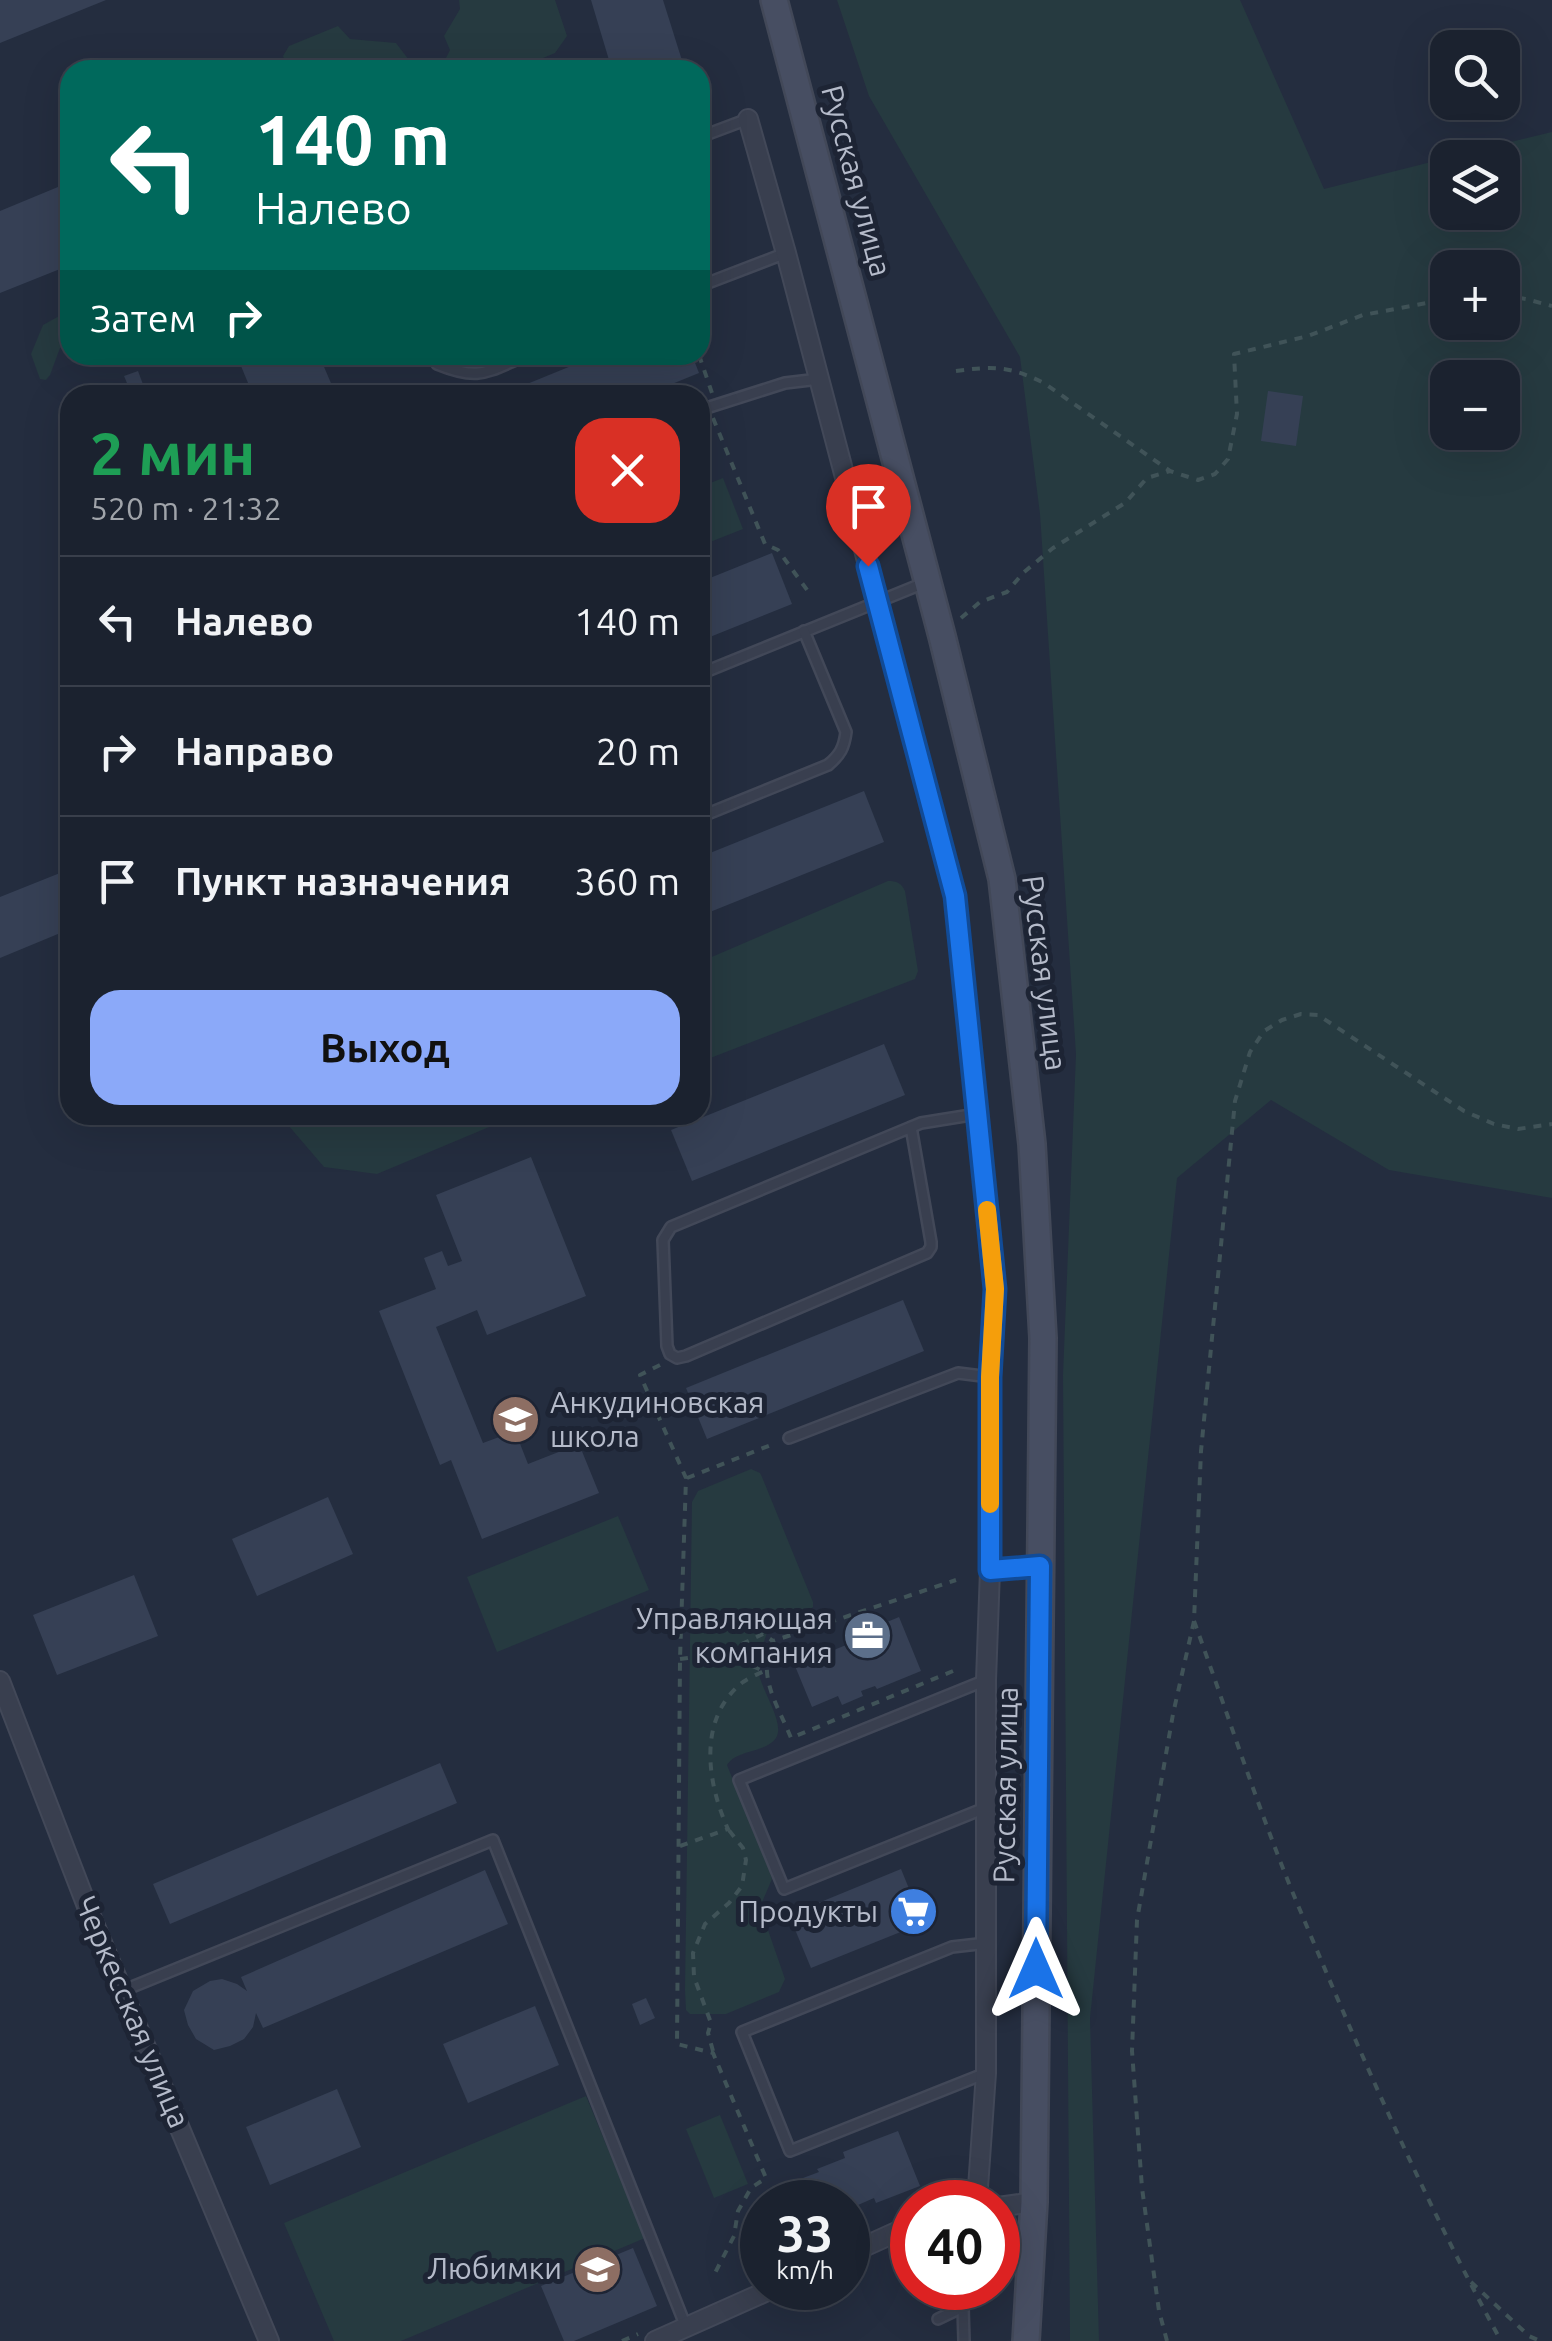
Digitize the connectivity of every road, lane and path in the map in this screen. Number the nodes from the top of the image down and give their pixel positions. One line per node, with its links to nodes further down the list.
1 (774, 0): 16 (street, Русская улица)
2 (748, 119): 3 (lane); 4 (street)
3 (710, 134)
4 (786, 253): 5 (lane); 12 (street)
5 (710, 282)
6 (1520, 298): 8 (path)
7 (1430, 303): 15 (path)
8 (1552, 306)
9 (439, 365): 10 (lane)
10 (503, 365)
11 (956, 371): 15 (path)
12 (819, 379): 13 (lane); 18 (street)
13 (710, 405)
14 (710, 411): 17 (path)
15 (1170, 471): 20 (path)
16 (927, 582): 18 (lane); 20 (street, Русская улица)
17 (810, 594)
18 (878, 603): 19 (lane); 23 (street)
19 (804, 632): 21 (lane); 22 (lane)
20 (942, 636): 30 (street, Русская улица)
21 (710, 670)
22 (710, 812)
23 (977, 1114): 25 (lane); 27 (street)
24 (1552, 1124): 33 (path)
25 (911, 1127): 26 (lane); 26 (lane)
26 (677, 1358): 29 (path)
27 (990, 1377): 28 (lane); 31 (street)
28 (790, 1438): 29 (path)
29 (686, 1478): 36 (path)
30 (1040, 1566): 31 (lane); 49 (street, Русская улица)
31 (990, 1570): 39 (street)
32 (956, 1580): 34 (path)
33 (1194, 1621): 52 (path); 62 (path)
34 (773, 1642): 35 (path); 37 (path)
35 (723, 1653): 36 (path); 37 (path)
36 (680, 1659): 43 (path)
37 (764, 1671): 38 (path); 42 (path)
38 (953, 1671)
39 (986, 1680): 41 (street); 41 (lane)
40 (0, 1682): 45 (street, Черкесская улица)
41 (985, 1808): 44 (street)
42 (728, 1829): 43 (path); 46 (path)
43 (679, 1846): 46 (path)
44 (987, 1943): 47 (street); 47 (lane)
45 (122, 1991): 57 (lane); 58 (street, Черкесская улица)
46 (713, 2053): 51 (path)
47 (986, 2072): 48 (street)
48 (979, 2180)
49 (1034, 2202): 50 (street); 61 (street, Русская улица)
50 (1020, 2204)
51 (715, 2273)
52 (1468, 2279): 63 (path); 64 (path)
53 (740, 2303): 57 (street)
54 (957, 2310): 56 (lane)
55 (963, 2310): 60 (lane)
56 (938, 2319)
57 (686, 2327): 59 (street)
58 (269, 2341)
59 (655, 2341)
60 (964, 2341)
61 (1026, 2341)
62 (1167, 2341)
63 (1501, 2341)
64 (1540, 2341)

